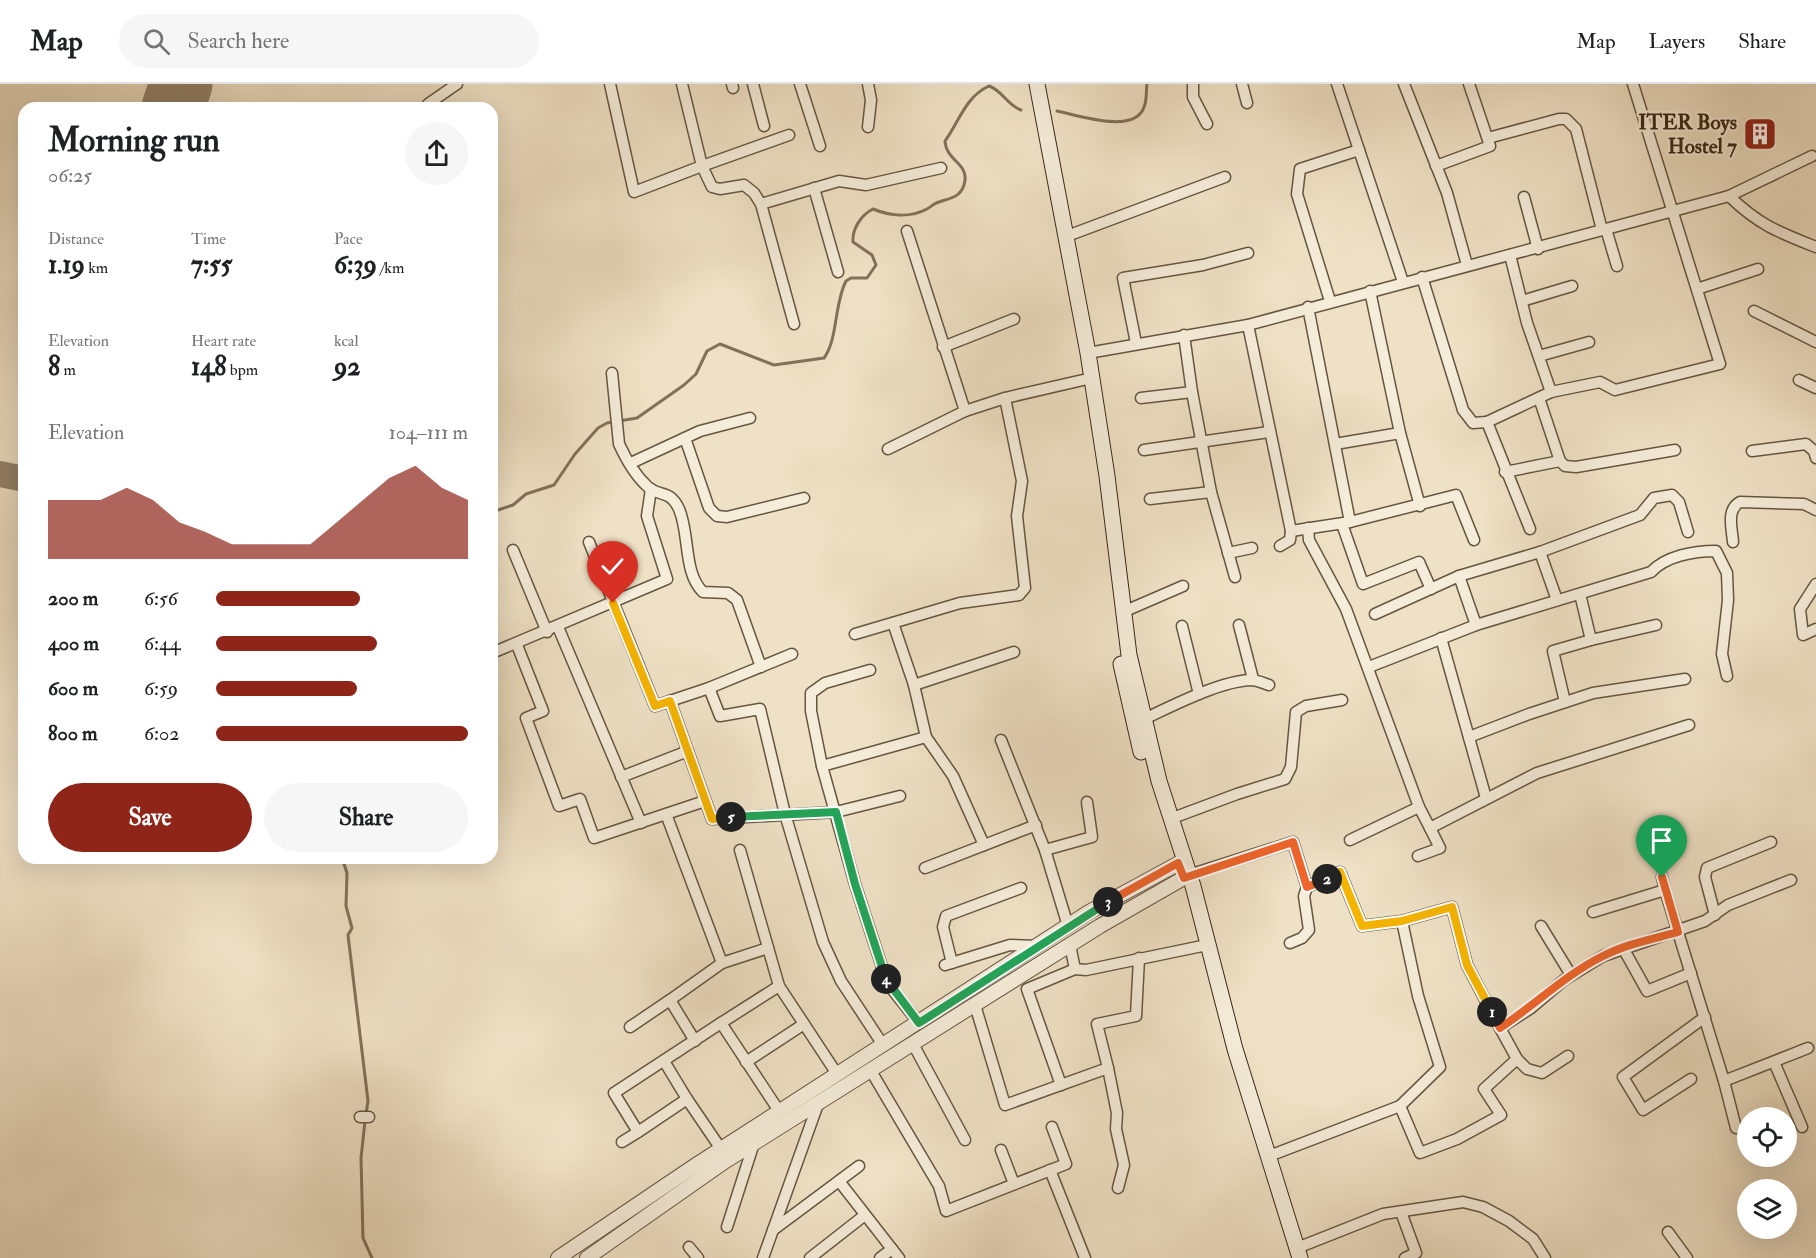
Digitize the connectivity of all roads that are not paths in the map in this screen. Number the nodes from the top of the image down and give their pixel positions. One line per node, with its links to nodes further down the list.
1 (457, 84): 15 (street)
2 (610, 84): 25 (street)
3 (682, 84): 25 (street)
4 (753, 84): 18 (street)
5 (800, 84): 22 (street)
6 (867, 84): 19 (street)
7 (1028, 84): 65 (main road)
8 (1037, 84): 36 (main road)
9 (1193, 84): 17 (street)
10 (1242, 84): 16 (street)
11 (1337, 84): 23 (street)
12 (1404, 84): 26 (street)
13 (1469, 84): 21 (street)
14 (1633, 84): 33 (street)
15 (431, 102)
16 (1247, 103)
17 (1207, 124)
18 (764, 126)
19 (867, 127)
20 (789, 135): 25 (street)
21 (1488, 138): 26 (street); 34 (street)
22 (820, 146)
23 (1359, 150): 46 (street); 50 (street)
24 (1812, 156): 30 (street)
25 (702, 166): 32 (street)
26 (1436, 166): 41 (street)
27 (941, 168): 29 (street)
28 (1225, 177): 36 (street)
29 (814, 188): 32 (street); 44 (street)
30 (1729, 196): 33 (street); 37 (street)
31 (1524, 197): 38 (street)
32 (761, 204): 55 (street)
33 (1673, 211): 34 (street); 48 (street)
34 (1604, 229): 38 (street); 42 (street)
35 (907, 231): 61 (street)
36 (1067, 236): 62 (main road)
37 (1816, 247)
38 (1538, 249): 40 (street)
39 (1248, 253): 60 (street)
40 (1510, 255): 41 (street); 51 (street)
41 (1467, 265): 45 (street)
42 (1617, 266)
43 (1758, 269): 48 (street)
44 (838, 272)
45 (1422, 277): 46 (street); 75 (street)
46 (1403, 282): 49 (street)
47 (1572, 286): 51 (street)
48 (1697, 289): 69 (street)
49 (1370, 291): 50 (street); 77 (street)
50 (1330, 301): 52 (street)
51 (1522, 301): 63 (street)
52 (1308, 307): 56 (street); 80 (street)
53 (1754, 311): 59 (street)
54 (1014, 319): 61 (street)
55 (794, 324)
56 (1248, 325): 57 (street); 76 (street)
57 (1185, 335): 60 (street); 68 (street)
58 (1589, 342): 63 (street)
59 (1816, 342)
60 (1136, 343): 62 (street)
61 (942, 347): 73 (street)
62 (1089, 353): 116 (main road)
63 (1539, 356): 69 (street)
64 (612, 373): 87 (street)
65 (1083, 380): 70 (street); 173 (main road)
66 (1799, 380): 67 (street)
67 (1816, 388)
68 (1192, 392): 71 (street); 79 (street)
69 (1551, 392): 72 (street)
70 (1005, 398): 73 (street); 118 (street)
71 (1141, 398)
72 (1539, 398): 75 (street); 86 (street)
73 (965, 411): 81 (street)
74 (750, 418): 78 (street)
75 (1487, 422): 88 (street)
76 (1269, 432): 79 (street); 98 (street)
77 (1400, 434): 80 (street); 93 (street)
78 (685, 438): 87 (street); 91 (street)
79 (1202, 441): 82 (street); 90 (street)
80 (1335, 444): 95 (street)
81 (888, 449)
82 (1144, 450)
83 (1675, 450): 86 (street)
84 (1752, 451): 85 (street)
85 (1816, 458)
86 (1560, 461): 88 (street)
87 (631, 463): 89 (street)
88 (1505, 472): 97 (street)
89 (651, 489): 115 (street); 133 (street)
90 (1211, 492): 92 (street); 107 (street)
91 (804, 498)
92 (1150, 499)
93 (1420, 506): 95 (street); 100 (street)
94 (1816, 510): 102 (street)
95 (1346, 523): 96 (street); 112 (street)
96 (1308, 528): 98 (street); 134 (street)
97 (1530, 529)
98 (1292, 531): 103 (street)
99 (1688, 532): 106 (street)
100 (1474, 540)
101 (589, 542): 115 (street)
102 (1733, 542)
103 (1280, 546)
104 (1252, 548): 107 (street)
105 (513, 550): 125 (street)
106 (1540, 552): 108 (street); 114 (street)
107 (1228, 553): 109 (street)
108 (1459, 576): 112 (street); 120 (street)
109 (1235, 577)
110 (1816, 584): 124 (street)
111 (1183, 586): 116 (street)
112 (1431, 589): 117 (street)
113 (1580, 594): 114 (street); 128 (street); 136 (street)
114 (1557, 600): 120 (street)
115 (613, 603): 123 (street); 144 (street)
116 (1123, 612): 146 (main road)
117 (1375, 614)
118 (893, 623): 126 (street); 139 (street)
119 (1239, 625): 138 (street)
120 (1476, 625): 127 (street)
121 (1656, 625): 128 (street)
122 (1182, 626): 142 (street)
123 (558, 627): 125 (street); 153 (street)
124 (1816, 629)
125 (547, 632): 129 (street)
126 (855, 634)
127 (1441, 638): 134 (street); 149 (street)
128 (1591, 640): 145 (street)
129 (517, 645): 130 (street); 163 (street)
130 (498, 651)
131 (1014, 652): 139 (street)
132 (792, 654): 133 (street)
133 (761, 667): 141 (street)
134 (1369, 667): 158 (street)
135 (870, 670): 152 (street)
136 (1726, 676)
137 (1685, 679): 145 (street)
138 (1253, 680): 140 (street); 142 (street)
139 (914, 685): 148 (street)
140 (1269, 685)
141 (709, 688): 144 (street); 161 (street)
142 (1199, 694): 146 (street)
143 (1342, 700): 162 (street)
144 (670, 701): 151 (street)
145 (1565, 702): 149 (street)
146 (1143, 718): 162 (main road)
147 (1689, 725): 155 (street)
148 (926, 737): 152 (street); 168 (street)
149 (1469, 737): 155 (street)
150 (1002, 740): 164 (street)
151 (688, 751): 153 (street); 156 (street)
152 (822, 766): 159 (street)
153 (621, 777): 163 (street)
154 (900, 796): 159 (street)
155 (1486, 798): 165 (street)
156 (705, 801): 160 (street); 161 (street)
157 (1087, 802): 170 (street)
158 (1419, 807): 165 (street); 166 (street)
159 (836, 812): 161 (street); 201 (street)
160 (666, 814): 163 (street); 192 (street)
161 (785, 814): 207 (street)
162 (1170, 819): 173 (main road)
163 (641, 823)
164 (1036, 825): 168 (street); 170 (street)
165 (1430, 828): 171 (street)
166 (1350, 840)
167 (1772, 842): 180 (street)
168 (984, 845): 172 (street)
169 (740, 850): 189 (street)
170 (1045, 850): 182 (street)
171 (1418, 856)
172 (925, 868)
173 (1183, 869): 176 (street); 182 (street); 186 (street); 187 (main road)
174 (1662, 877): 178 (street)
175 (1791, 880): 180 (street)
176 (1307, 887): 181 (street); 185 (street)
177 (1021, 888): 188 (street)
178 (1665, 890): 179 (street); 184 (street)
179 (1593, 912)
180 (1715, 915): 184 (street)
181 (1402, 921): 204 (street); 222 (street)
182 (1068, 926): 188 (street)
183 (1541, 926): 195 (street)
184 (1678, 932): 190 (street); 194 (street)
185 (1290, 943)
186 (1070, 945): 193 (street); 198 (street)
187 (1207, 945): 191 (street); 233 (main road)
188 (1037, 946): 201 (street)
189 (768, 948): 192 (street); 196 (street)
190 (1623, 948): 194 (street); 195 (street)
191 (1139, 958): 193 (street); 214 (street)
192 (722, 963): 197 (street)
193 (1075, 969): 219 (street)
194 (1691, 973): 199 (street)
195 (1571, 975): 204 (street)
196 (779, 987): 200 (street); 202 (street)
197 (670, 1000): 203 (street); 205 (street)
198 (975, 1005): 206 (street); 219 (street)
199 (1705, 1017): 217 (street); 218 (street)
200 (721, 1023): 205 (street); 212 (street)
201 (919, 1023): 207 (street)
202 (804, 1024): 212 (street); 216 (street)
203 (630, 1028)
204 (1500, 1028): 210 (street)
205 (694, 1041): 211 (street)
206 (913, 1044): 215 (street); 228 (street)
207 (883, 1045): 216 (street)
208 (1809, 1048): 213 (street)
209 (1568, 1056): 210 (street)
210 (1517, 1059): 222 (street)
211 (664, 1061): 220 (street); 227 (street)
212 (746, 1062): 223 (street)
213 (1774, 1062): 218 (street); 225 (street)
214 (1108, 1068): 219 (street); 238 (street)
215 (871, 1071): 221 (street); 237 (street)
216 (837, 1074): 223 (street)
217 (1691, 1079)
218 (1724, 1081): 226 (street)
219 (1062, 1084)
220 (687, 1099): 227 (street); 231 (street)
221 (818, 1104): 230 (street); 244 (street)
222 (1400, 1107): 233 (street)
223 (779, 1112): 231 (street)
224 (1052, 1127): 235 (street)
225 (1802, 1127)
226 (1736, 1128)
227 (638, 1132): 229 (street)
228 (966, 1140)
229 (622, 1142)
230 (754, 1143): 242 (street); 243 (street)
231 (721, 1149): 239 (street)
232 (1001, 1150): 237 (street)
233 (1269, 1156): 248 (main road)
234 (859, 1166): 236 (street)
235 (1050, 1170): 237 (street); 256 (street)
236 (839, 1181): 241 (street); 244 (street)
237 (1014, 1184)
238 (1118, 1188)
239 (631, 1209): 242 (street); 249 (street)
240 (1401, 1212): 248 (street); 257 (street); 258 (street)
241 (865, 1215): 247 (street); 253 (street)
242 (640, 1222): 250 (street)
243 (727, 1227)
244 (773, 1230): 252 (street)
245 (1668, 1232): 259 (street)
246 (689, 1247): 251 (street)
247 (892, 1249): 254 (street); 255 (street)
248 (1299, 1253)
249 (558, 1258)
250 (586, 1258)
251 (698, 1258)
252 (763, 1258)
253 (810, 1258)
254 (880, 1258)
255 (899, 1258)
256 (1085, 1258)
257 (1405, 1258)
258 (1545, 1258)
259 (1687, 1258)

